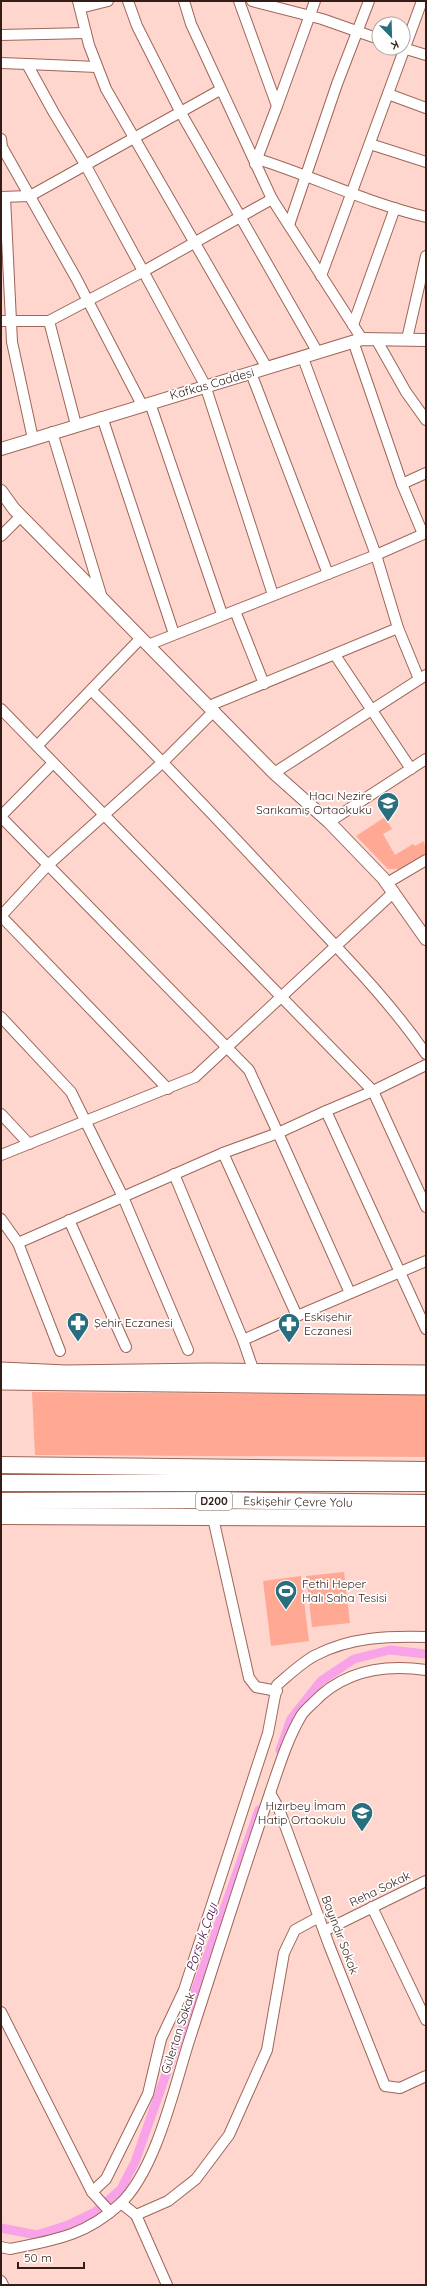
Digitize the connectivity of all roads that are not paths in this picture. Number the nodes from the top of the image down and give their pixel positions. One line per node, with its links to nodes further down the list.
1 (108, 1): 10 (street)
2 (128, 1): 27 (street)
3 (184, 1): 23 (street)
4 (239, 1): 25 (street)
5 (252, 1): 9 (street)
6 (315, 1): 11 (street)
7 (369, 1): 13 (street)
8 (422, 1): 12 (street)
9 (273, 4): 11 (street)
10 (79, 5): 14 (street)
11 (309, 15): 13 (street); 25 (street)
12 (411, 30)
13 (357, 31): 16 (street); 35 (street)
14 (86, 33): 15 (street); 22 (street)
15 (1, 35)
16 (371, 36)
17 (411, 50): 18 (street)
18 (426, 55)
19 (401, 56): 24 (street)
20 (1, 63): 21 (street)
21 (27, 64): 22 (street); 34 (street)
22 (97, 67): 28 (street)
23 (220, 90): 27 (street); 32 (street)
24 (388, 94): 26 (street); 30 (street)
25 (277, 106): 32 (street)
26 (426, 108)
27 (181, 113): 28 (street); 41 (street)
28 (134, 138): 34 (street); 44 (street)
29 (1, 139): 31 (street)
30 (370, 144): 33 (street); 36 (street)
31 (1, 147): 37 (street)
32 (256, 162): 35 (street); 39 (street)
33 (426, 162)
34 (86, 166): 37 (street); 46 (street)
35 (306, 174): 36 (street); 43 (street)
36 (353, 193): 40 (street); 47 (street)
37 (30, 196): 38 (street); 48 (street)
38 (3, 197): 49 (street)
39 (272, 200): 41 (street); 43 (street)
40 (395, 208): 42 (street); 51 (street)
41 (242, 217): 44 (street); 56 (street)
42 (426, 217)
43 (289, 225): 47 (street)
44 (194, 244): 46 (street); 58 (street)
45 (426, 256): 53 (street)
46 (144, 271): 48 (street); 60 (street)
47 (321, 276): 51 (street)
48 (88, 301): 50 (street); 61 (street)
49 (6, 321): 50 (street); 66 (street)
50 (49, 321): 64 (street)
51 (353, 325): 54 (street)
52 (376, 339): 53 (street, Kafkas Caddesi); 54 (street, Kafkas Caddesi); 63 (street)
53 (407, 339): 55 (street, Kafkas Caddesi)
54 (358, 340): 56 (street, Kafkas Caddesi); 69 (street)
55 (426, 340)
56 (318, 353): 57 (street, Kafkas Caddesi)
57 (303, 358): 58 (street, Kafkas Caddesi); 74 (street)
58 (267, 368): 59 (street, Kafkas Caddesi)
59 (251, 373): 60 (street, Kafkas Caddesi); 75 (street)
60 (205, 385): 61 (street, Kafkas Caddesi); 76 (street)
61 (146, 404): 62 (street, Kafkas Caddesi); 79 (street)
62 (102, 417): 64 (street, Kafkas Caddesi); 81 (street)
63 (426, 420)
64 (76, 425): 65 (street, Kafkas Caddesi)
65 (52, 432): 66 (street, Kafkas Caddesi); 77 (street)
66 (34, 440): 67 (street, Kafkas Caddesi)
67 (1, 449)
68 (426, 473): 69 (street)
69 (402, 484): 72 (street)
70 (1, 491): 71 (street)
71 (21, 516): 73 (street); 77 (street)
72 (424, 533): 74 (street)
73 (1, 536)
74 (376, 555): 75 (street); 80 (street)
75 (328, 574): 76 (street)
76 (273, 595): 78 (street)
77 (102, 598): 82 (street)
78 (235, 611): 79 (street); 85 (street)
79 (222, 614): 81 (street)
80 (398, 628): 83 (street); 84 (street)
81 (174, 634): 82 (street)
82 (145, 642): 86 (street); 88 (street)
83 (335, 655): 85 (street); 89 (street)
84 (422, 677): 89 (street)
85 (264, 684): 88 (street)
86 (91, 690): 90 (street); 92 (street)
87 (1, 709): 90 (street)
88 (211, 709): 92 (street); 95 (street)
89 (371, 710): 94 (street); 95 (street)
90 (37, 746): 93 (street)
91 (426, 759): 94 (street)
92 (163, 762): 96 (street); 103 (street)
93 (53, 763): 96 (street); 97 (street)
94 (410, 769): 98 (street)
95 (274, 772): 98 (street)
96 (103, 814): 100 (street); 104 (street)
97 (1, 817): 100 (street)
98 (329, 822): 101 (street)
99 (426, 860): 101 (street)
100 (47, 866): 106 (street); 109 (street)
101 (390, 888): 102 (street); 103 (street)
102 (426, 939)
103 (337, 947): 104 (street); 107 (street)
104 (283, 998): 106 (street); 110 (street)
105 (1, 1017): 113 (street)
106 (226, 1049): 109 (street); 114 (street)
107 (426, 1054)
108 (426, 1065): 110 (street)
109 (168, 1089): 113 (street)
110 (373, 1091): 111 (street); 120 (street)
111 (326, 1111): 114 (street); 125 (street)
112 (1, 1114): 115 (street)
113 (87, 1122): 115 (street); 119 (street)
114 (278, 1133): 116 (street); 126 (street)
115 (29, 1144): 117 (street)
116 (223, 1153): 118 (street); 127 (street)
117 (1, 1155)
118 (174, 1174): 119 (street); 129 (street)
119 (123, 1197): 122 (street); 131 (street)
120 (426, 1207)
121 (1, 1219): 123 (street)
122 (69, 1220): 123 (street); 130 (street)
123 (18, 1243): 132 (street)
124 (426, 1261): 125 (street)
125 (399, 1273): 126 (street); 128 (street)
126 (350, 1294): 127 (street)
127 (297, 1316): 129 (street)
128 (426, 1330)
129 (243, 1340): 134 (street)
130 (126, 1347)
131 (188, 1350)
132 (60, 1351)
133 (1, 1370): 134 (main road)
134 (254, 1372): 135 (main road)
135 (426, 1373)
136 (1, 1382): 137 (main road)
137 (426, 1387)
138 (1, 1465): 139 (highway)
139 (426, 1470)
140 (1, 1483): 141 (highway, Eskişehir Çevre Yolu / D200)
141 (426, 1483)
142 (1, 1501): 143 (highway, Eskişehir Çevre Yolu / D200)
143 (426, 1503)
144 (1, 1516): 145 (highway)
145 (213, 1518): 146 (highway); 149 (street)
146 (426, 1518)
147 (426, 1637): 149 (street)
148 (426, 1670): 150 (street, Gülertan Sokak)
149 (277, 1691): 158 (street)
150 (270, 1793): 153 (street, Bayındır Sokak); 159 (street, Gülertan Sokak)
151 (426, 1881): 152 (street, Reha Sokak)
152 (372, 1908): 154 (street, Reha Sokak); 156 (street)
153 (319, 1917): 154 (street, Bayındır Sokak); 161 (street)
154 (324, 1931): 157 (street, Bayındır Sokak)
155 (1, 2012): 158 (street)
156 (426, 2020)
157 (426, 2076)
158 (92, 2192): 160 (street)
159 (121, 2203): 160 (street, Gülertan Sokak); 161 (street)
160 (109, 2211): 162 (street, Gülertan Sokak)
161 (136, 2215): 165 (street)
162 (1, 2247)
163 (1, 2281): 164 (street)
164 (3, 2285)
165 (167, 2285)

